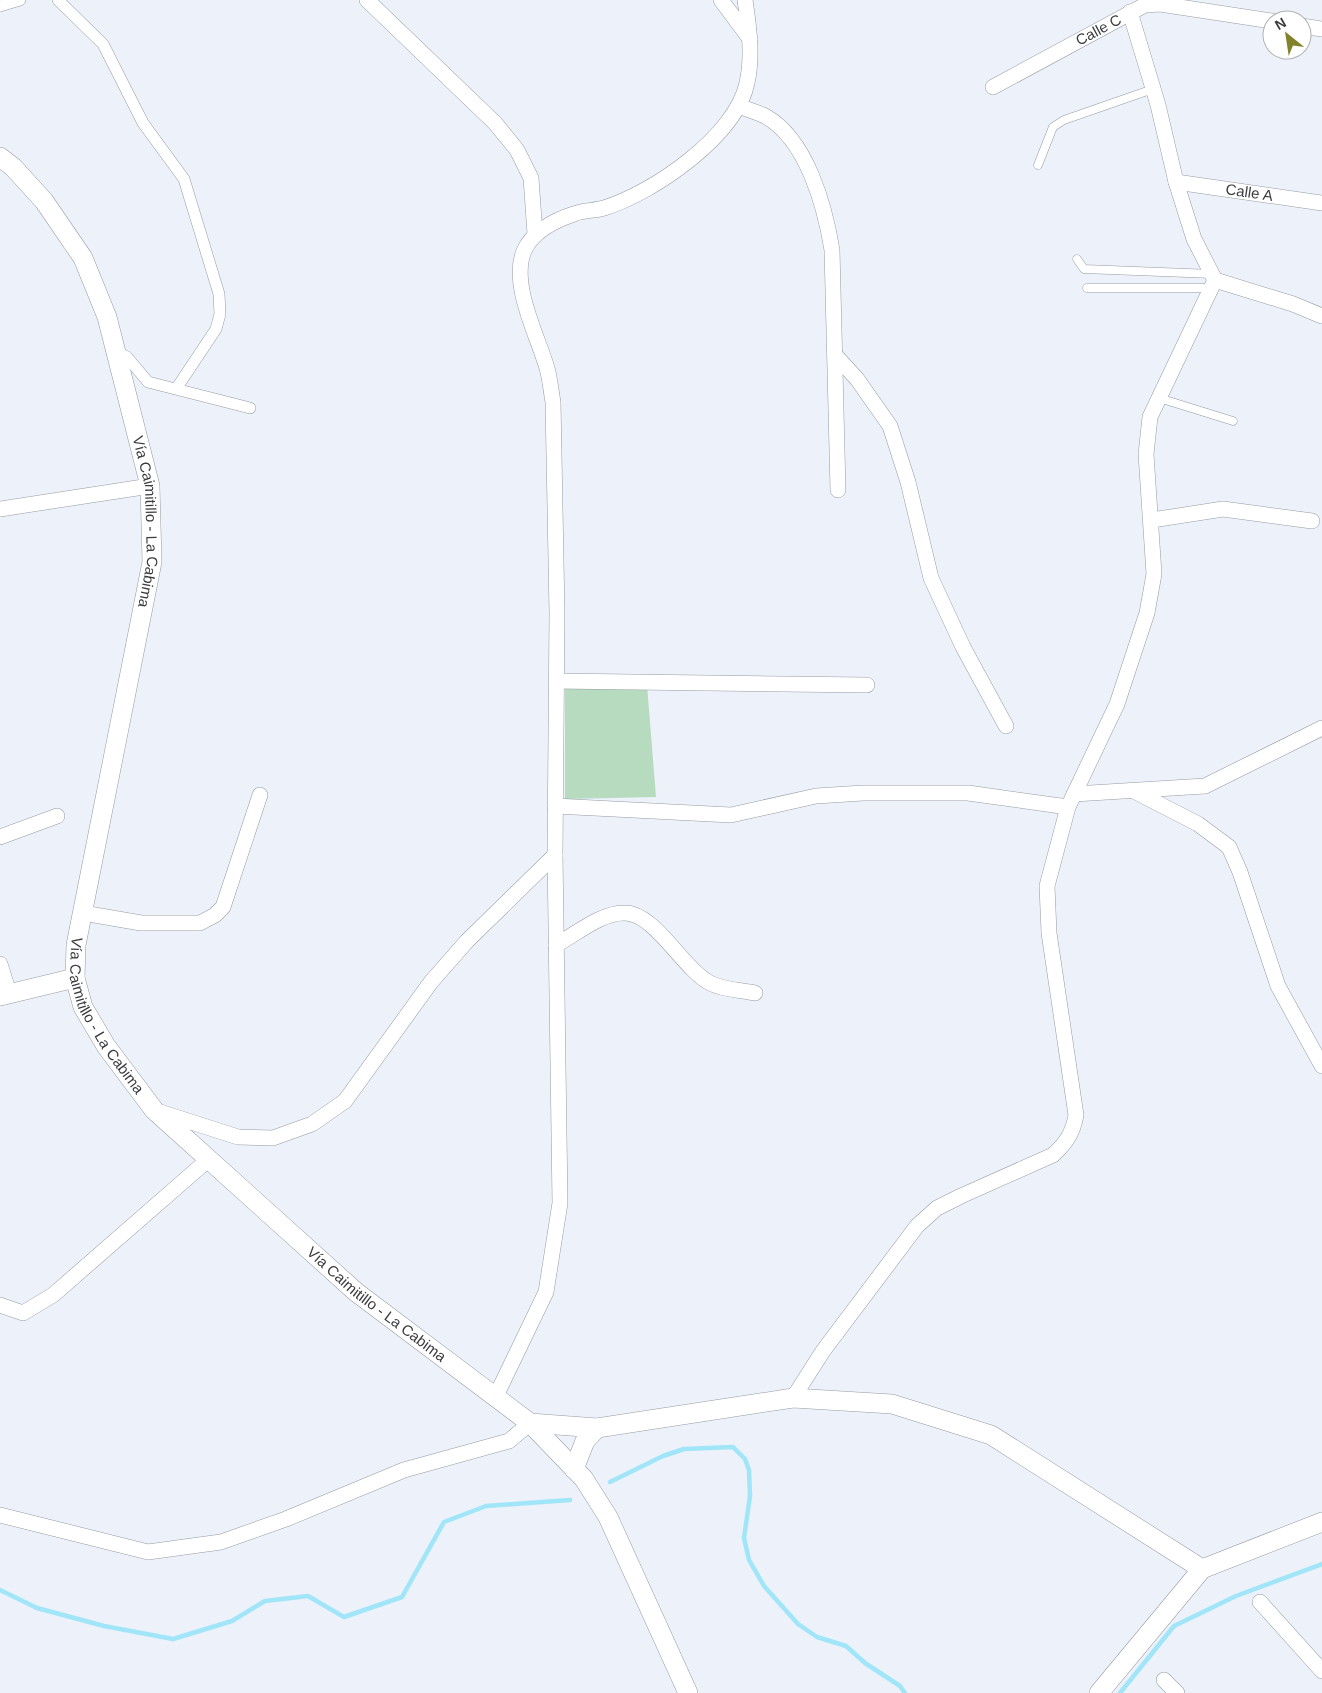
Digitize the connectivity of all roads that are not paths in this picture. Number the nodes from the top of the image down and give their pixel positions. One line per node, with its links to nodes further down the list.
1 (20, 0): 6 (street)
2 (58, 0): 24 (street)
3 (366, 0): 17 (street)
4 (721, 0): 9 (street)
5 (746, 0): 9 (street)
6 (0, 6)
7 (1130, 12): 8 (street, Calle C); 10 (street, Calle C); 11 (street)
8 (1262, 19)
9 (751, 40): 12 (street)
10 (993, 87)
11 (1153, 89): 14 (lane); 15 (street)
12 (739, 106): 17 (street); 23 (street)
13 (0, 157): 22 (street, Vía Caimitillo - La Cabima)
14 (1038, 165)
15 (1176, 182): 16 (street, Calle A); 19 (street)
16 (1322, 204)
17 (535, 234): 33 (street)
18 (1077, 259): 19 (lane)
19 (1214, 281): 20 (lane); 21 (street); 25 (street)
20 (1087, 288)
21 (1322, 316)
22 (117, 352): 24 (street); 28 (street, Vía Caimitillo - La Cabima)
23 (835, 355): 29 (street); 35 (street)
24 (176, 390): 26 (street)
25 (1158, 397): 27 (lane); 31 (street)
26 (250, 408)
27 (1233, 421)
28 (150, 486): 30 (street); 44 (street, Vía Caimitillo - La Cabima)
29 (838, 490)
30 (0, 509)
31 (1152, 520): 32 (street); 39 (street)
32 (1312, 521)
33 (557, 681): 34 (street); 40 (street)
34 (866, 685)
35 (1006, 726)
36 (1322, 728): 37 (street)
37 (1132, 790): 39 (street); 50 (street)
38 (260, 795): 44 (street)
39 (1071, 800): 40 (street); 55 (street)
40 (555, 806): 43 (street)
41 (57, 816): 42 (street)
42 (0, 836)
43 (555, 855): 45 (street); 51 (street)
44 (83, 913): 47 (street, Vía Caimitillo - La Cabima)
45 (556, 945): 48 (street); 54 (street)
46 (0, 964): 49 (street)
47 (75, 978): 49 (street); 51 (street, Vía Caimitillo - La Cabima)
48 (755, 993)
49 (5, 995)
50 (1322, 1066)
51 (154, 1110): 52 (street, Vía Caimitillo - La Cabima)
52 (209, 1159): 53 (street); 54 (street, Vía Caimitillo - La Cabima)
53 (0, 1305)
54 (495, 1398): 56 (street, Vía Caimitillo - La Cabima)
55 (793, 1398): 57 (street); 61 (street)
56 (530, 1423): 57 (street); 58 (street, Vía Caimitillo - La Cabima); 59 (street)
57 (598, 1428): 58 (street)
58 (579, 1474): 65 (street, Vía Caimitillo - La Cabima)
59 (0, 1515)
60 (1322, 1522): 61 (street)
61 (1202, 1569): 66 (street)
62 (1260, 1602): 63 (street)
63 (1322, 1670)
64 (1164, 1680): 67 (street)
65 (688, 1693)
66 (1099, 1693)
67 (1177, 1693)

